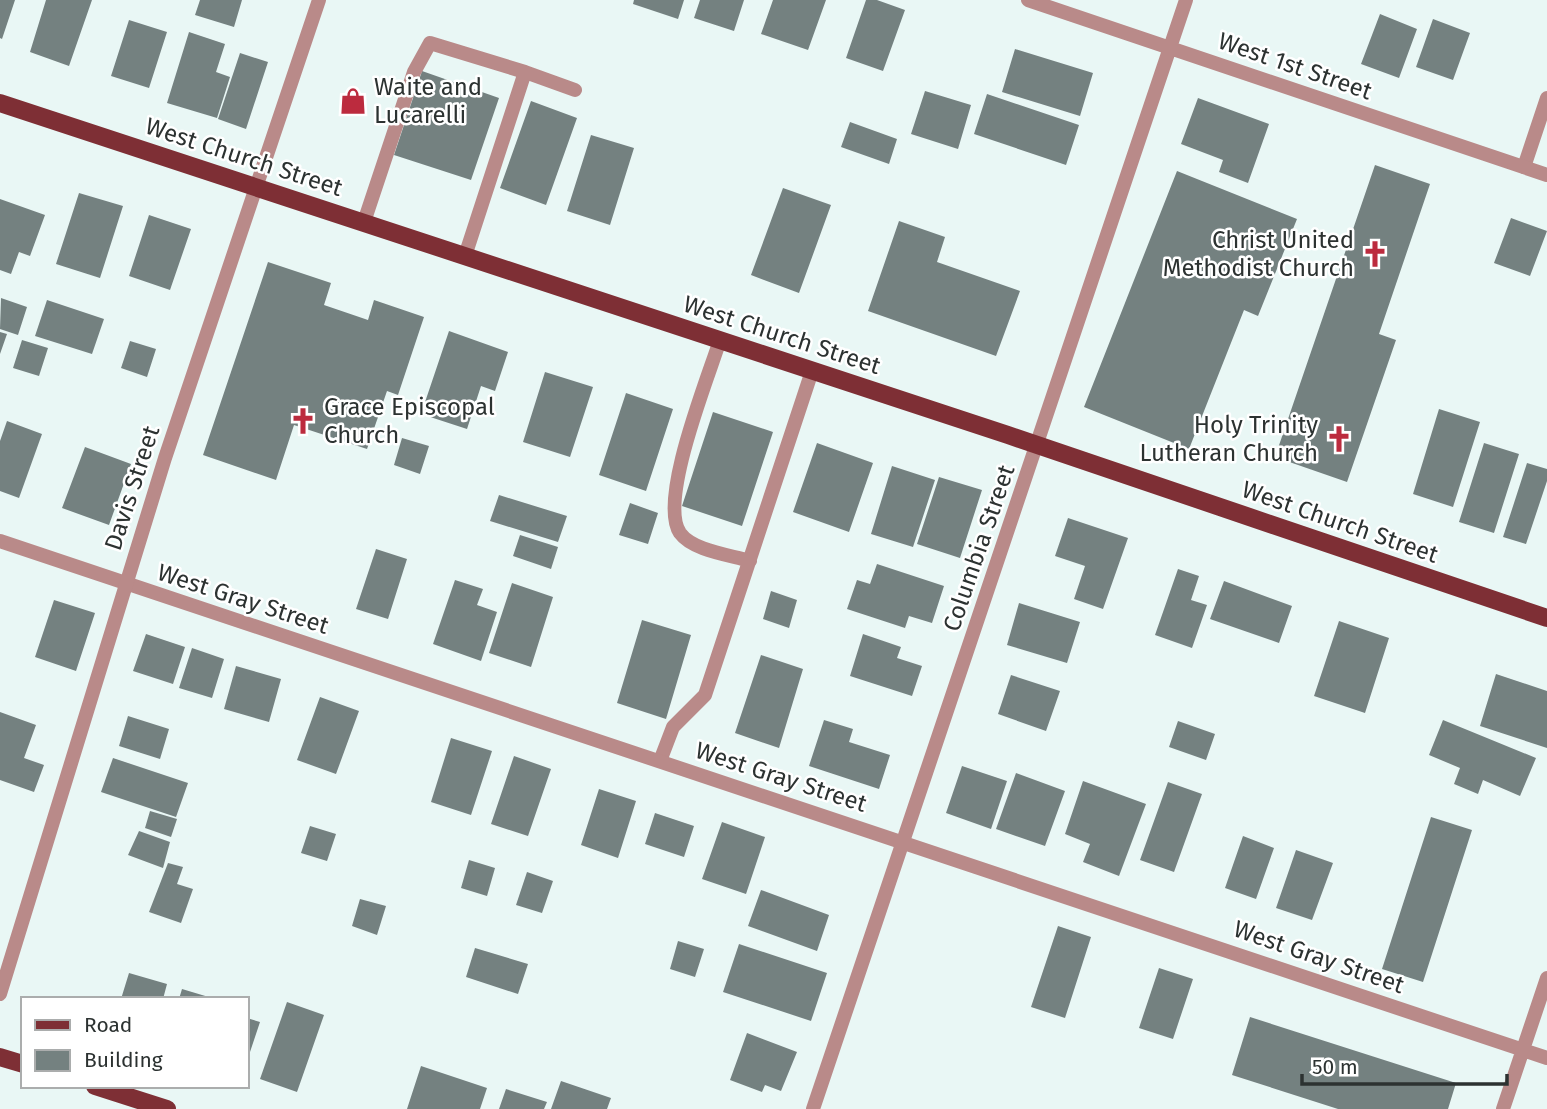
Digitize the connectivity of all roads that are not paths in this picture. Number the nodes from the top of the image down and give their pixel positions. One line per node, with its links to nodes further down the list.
1 (319, 0): 11 (street, Davis Street)
2 (1028, 0): 4 (street, West 1st Street)
3 (1186, 0): 4 (street, Columbia Street)
4 (1171, 47): 9 (street, West 1st Street); 16 (street, Columbia Street)
5 (525, 72): 6 (street); 12 (street); 13 (street)
6 (575, 90)
7 (1547, 98): 9 (street)
8 (0, 103): 11 (main road, West Church Street)
9 (1524, 167): 10 (street, West 1st Street)
10 (1547, 175)
11 (257, 186): 12 (main road, West Church Street); 19 (street, Davis Street)
12 (364, 222): 13 (main road, West Church Street)
13 (465, 256): 14 (main road, West Church Street)
14 (720, 340): 15 (main road, West Church Street); 18 (street)
15 (812, 370): 16 (main road, West Church Street); 18 (street)
16 (1038, 445): 20 (main road, West Church Street); 22 (street, Columbia Street)
17 (0, 541): 19 (street, West Gray Street)
18 (750, 561): 21 (street)
19 (125, 584): 21 (street, West Gray Street); 24 (street, Davis Street)
20 (1547, 618)
21 (660, 761): 22 (street, West Gray Street)
22 (904, 842): 25 (street, West Gray Street); 31 (street, Columbia Street)
23 (1547, 978): 25 (street)
24 (0, 994)
25 (1523, 1050): 27 (street, West Gray Street); 32 (street)
26 (0, 1057): 28 (main road)
27 (1547, 1058)
28 (21, 1063)
29 (101, 1088): 30 (main road)
30 (167, 1109)
31 (813, 1109)
32 (1503, 1109)

